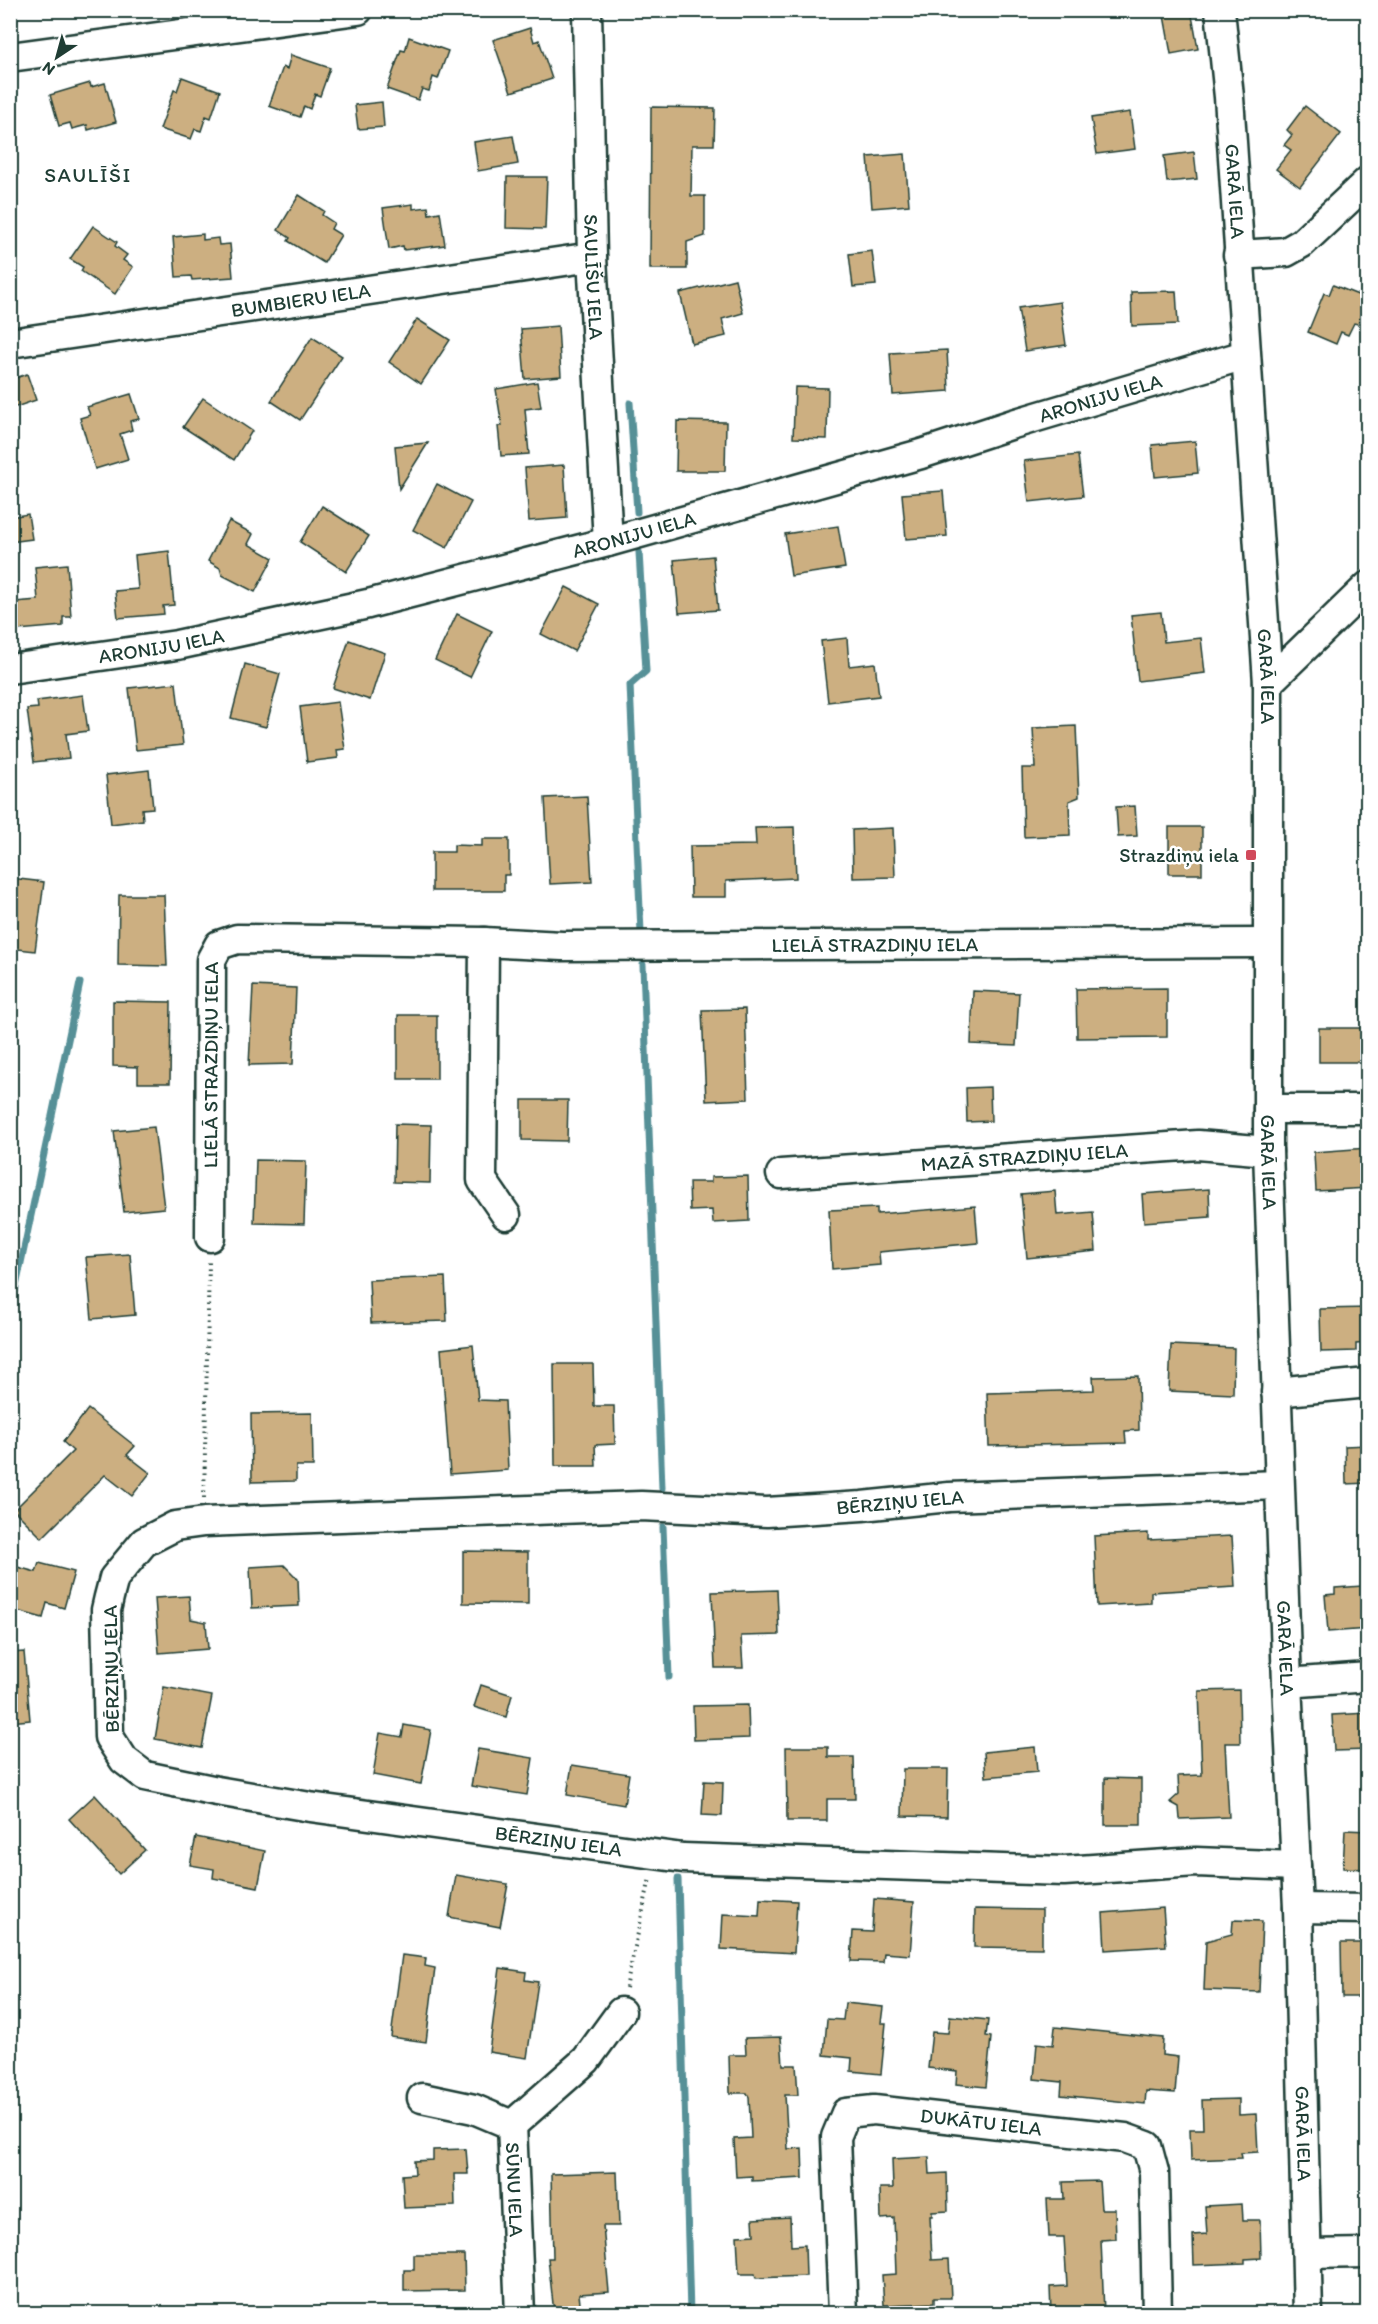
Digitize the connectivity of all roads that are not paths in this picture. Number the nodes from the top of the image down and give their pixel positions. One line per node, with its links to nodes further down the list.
1 (358, 10): 4 (street)
2 (587, 10): 7 (street, SAULĪŠU IELA)
3 (1220, 10): 6 (street, GARĀ IELA)
4 (10, 57)
5 (1368, 181): 6 (street)
6 (1238, 255): 9 (street, GARĀ IELA)
7 (592, 257): 8 (street, BUMBIERU IELA); 10 (street, SAULĪŠU IELA)
8 (10, 343)
9 (1245, 355): 10 (street, ARONIJU IELA); 13 (street, GARĀ IELA)
10 (608, 542): 12 (street, ARONIJU IELA)
11 (1368, 586): 13 (street)
12 (10, 669)
13 (1268, 683): 15 (street, GARĀ IELA)
14 (484, 942): 15 (street, LIELĀ STRAZDIŅU IELA); 20 (street); 21 (street, LIELĀ STRAZDIŅU IELA)
15 (1267, 943): 16 (street, GARĀ IELA)
16 (1268, 1109): 17 (street); 18 (street, GARĀ IELA)
17 (1368, 1109)
18 (1268, 1151): 19 (street, MAZĀ STRAZDIŅU IELA); 23 (street, GARĀ IELA)
19 (781, 1174)
20 (506, 1215)
21 (210, 1238)
22 (1368, 1383): 23 (street)
23 (1276, 1392): 24 (street, GARĀ IELA)
24 (1279, 1485): 26 (street, GARĀ IELA); 27 (street, BĒRZIŅU IELA)
25 (1368, 1677): 26 (street)
26 (1287, 1683): 27 (street, GARĀ IELA)
27 (1296, 1866): 28 (street, GARĀ IELA)
28 (1298, 1908): 29 (street); 34 (street, GARĀ IELA)
29 (1368, 1909)
30 (621, 2012): 32 (street)
31 (422, 2098): 32 (street, SŪNU IELA)
32 (512, 2125): 35 (street, SŪNU IELA)
33 (1368, 2253): 34 (street)
34 (1307, 2254): 38 (street, GARĀ IELA)
35 (520, 2313)
36 (843, 2313): 37 (street, DUKĀTU IELA)
37 (1157, 2313)
38 (1308, 2313)

